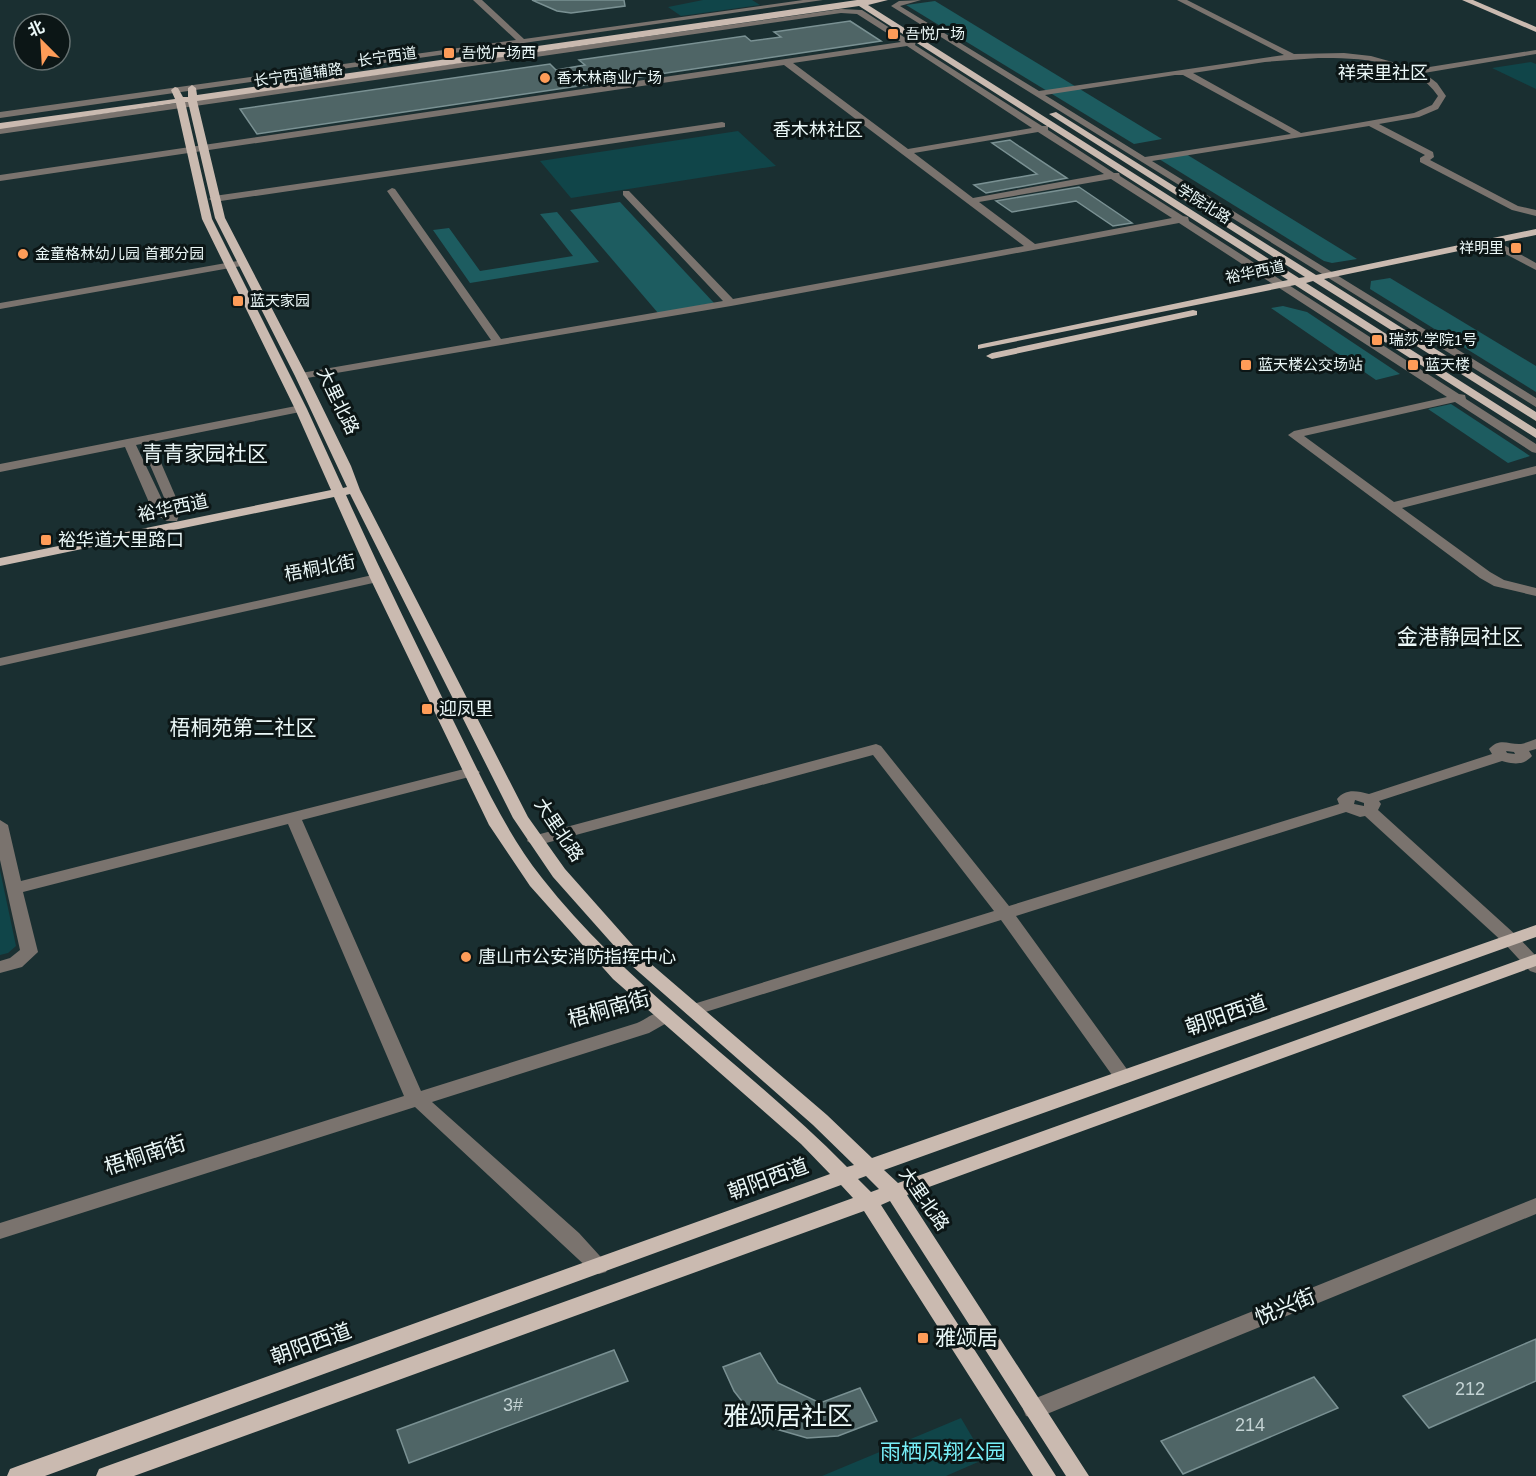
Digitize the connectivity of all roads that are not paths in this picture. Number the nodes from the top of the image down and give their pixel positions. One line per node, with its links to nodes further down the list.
1 (477, 0): 11 (street)
2 (819, 0): 11 (street, 长宁西道辅路)
3 (877, 0): 8 (main road, 长宁西道); 25 (main road, 学院北路)
4 (917, 0): 19 (street)
5 (1182, 0): 15 (street)
6 (1466, 0): 10 (main road)
7 (1479, 0): 9 (main road)
8 (854, 3): 12 (main road, 学院北路); 13 (street); 20 (street, 长宁西道辅路); 20 (main road, 长宁西道)
9 (1536, 24)
10 (1536, 30)
11 (522, 41): 20 (street, 长宁西道辅路)
12 (922, 42): 13 (street); 28 (main road, 学院北路)
13 (910, 44): 16 (street); 30 (street)
14 (1536, 52): 18 (street)
15 (1291, 55): 17 (street); 18 (street)
16 (786, 62): 32 (street); 34 (street)
17 (1185, 72): 19 (street); 31 (street)
18 (1416, 72): 26 (street)
19 (1038, 94): 24 (street)
20 (193, 96): 21 (main road, 长宁西道); 32 (main road, 大里北路)
21 (178, 98): 22 (street); 23 (main road, 长宁西道); 29 (main road, 长宁西道); 33 (main road, 大里北路)
22 (0, 115)
23 (0, 120)
24 (1082, 121): 25 (street); 35 (street)
25 (1069, 123): 28 (main road); 55 (main road, 学院北路)
26 (1370, 123): 31 (street); 43 (street)
27 (722, 125): 41 (street)
28 (1054, 126): 30 (street); 36 (main road, 学院北路)
29 (0, 128)
30 (1041, 128): 34 (street); 37 (street)
31 (1299, 135): 35 (street)
32 (204, 148): 33 (street); 41 (main road, 大里北路)
33 (190, 150): 38 (street); 51 (main road, 大里北路)
34 (906, 152): 42 (street)
35 (1143, 160): 53 (street)
36 (1127, 173): 37 (street); 44 (main road, 学院北路)
37 (1113, 176): 42 (street); 45 (street)
38 (0, 178)
39 (392, 191): 60 (street)
40 (626, 193): 58 (street)
41 (214, 199): 50 (main road, 大里北路)
42 (971, 201): 49 (street)
43 (1536, 213)
44 (1197, 217): 45 (street); 57 (main road, 学院北路)
45 (1182, 220): 49 (street); 56 (street)
46 (1536, 232): 53 (main road, 裕华西道)
47 (1536, 239): 48 (main road, 裕华西道)
48 (1500, 247): 52 (street); 54 (main road, 裕华西道)
49 (1034, 248): 58 (street)
50 (243, 263): 51 (street); 63 (main road, 大里北路)
51 (229, 265): 59 (street); 67 (main road, 大里北路)
52 (1536, 267)
53 (1326, 279): 54 (main road, 裕华西道); 55 (main road, 裕华西道); 68 (main road)
54 (1340, 281): 66 (street)
55 (1310, 283): 57 (main road, 学院北路); 64 (main road, 学院北路)
56 (1280, 284): 57 (main road, 裕华西道); 61 (main road, 裕华西道)
57 (1294, 286): 62 (main road, 裕华西道); 65 (street)
58 (731, 303): 60 (street)
59 (0, 306)
60 (498, 342): 63 (street)
61 (982, 346)
62 (992, 356)
63 (301, 376): 75 (main road, 大里北路)
64 (1473, 393): 65 (street); 69 (main road, 学院北路)
65 (1456, 398): 72 (street); 76 (street)
66 (1536, 403)
67 (301, 409): 70 (street); 75 (main road, 大里北路)
68 (1536, 417)
69 (1536, 434)
70 (145, 440): 71 (street); 77 (street)
71 (129, 443): 73 (street); 77 (street)
72 (1536, 449)
73 (0, 468)
74 (1536, 470): 76 (street)
75 (344, 487): 77 (main road, 裕华西道); 79 (main road, 裕华西道); 80 (main road, 大里北路); 89 (main road, 大里北路)
76 (1391, 507): 81 (street)
77 (172, 518): 78 (main road, 裕华西道)
78 (0, 554)
79 (0, 562)
80 (376, 578): 82 (street, 梧桐北街); 83 (street, 梧桐北街); 85 (main road, 大里北路)
81 (1536, 592)
82 (0, 657)
83 (0, 662)
84 (1536, 744): 86 (street)
85 (472, 772): 87 (street); 97 (main road, 大里北路)
86 (1369, 805): 91 (street); 93 (street)
87 (293, 818): 90 (street); 99 (street)
88 (0, 825): 90 (street)
89 (536, 841): 91 (street); 96 (main road, 大里北路)
90 (16, 888): 95 (street)
91 (1005, 913): 96 (street); 98 (street)
92 (1536, 931): 93 (main road, 朝阳西道)
93 (1510, 940): 94 (street); 98 (main road, 朝阳西道)
94 (1534, 963): 102 (main road)
95 (0, 968)
96 (693, 1010): 100 (main road, 大里北路)
97 (666, 1016): 99 (street, 梧桐南街); 101 (main road, 大里北路)
98 (1123, 1077): 100 (main road, 朝阳西道)
99 (414, 1097): 105 (street, 梧桐南街); 106 (street, 梧桐南街); 107 (street)
100 (871, 1167): 101 (main road, 朝阳西道); 102 (main road, 大里北路)
101 (844, 1176): 103 (main road, 大里北路); 107 (main road, 朝阳西道)
102 (895, 1192): 103 (main road); 108 (main road, 大里北路)
103 (869, 1202): 110 (main road); 111 (main road, 大里北路)
104 (1536, 1206): 108 (street, 悦兴街)
105 (0, 1224)
106 (0, 1231)
107 (598, 1266): 109 (main road, 朝阳西道)
108 (1034, 1409): 112 (main road, 大里北路)
109 (18, 1476)
110 (107, 1476)
111 (1045, 1476)
112 (1078, 1476)

